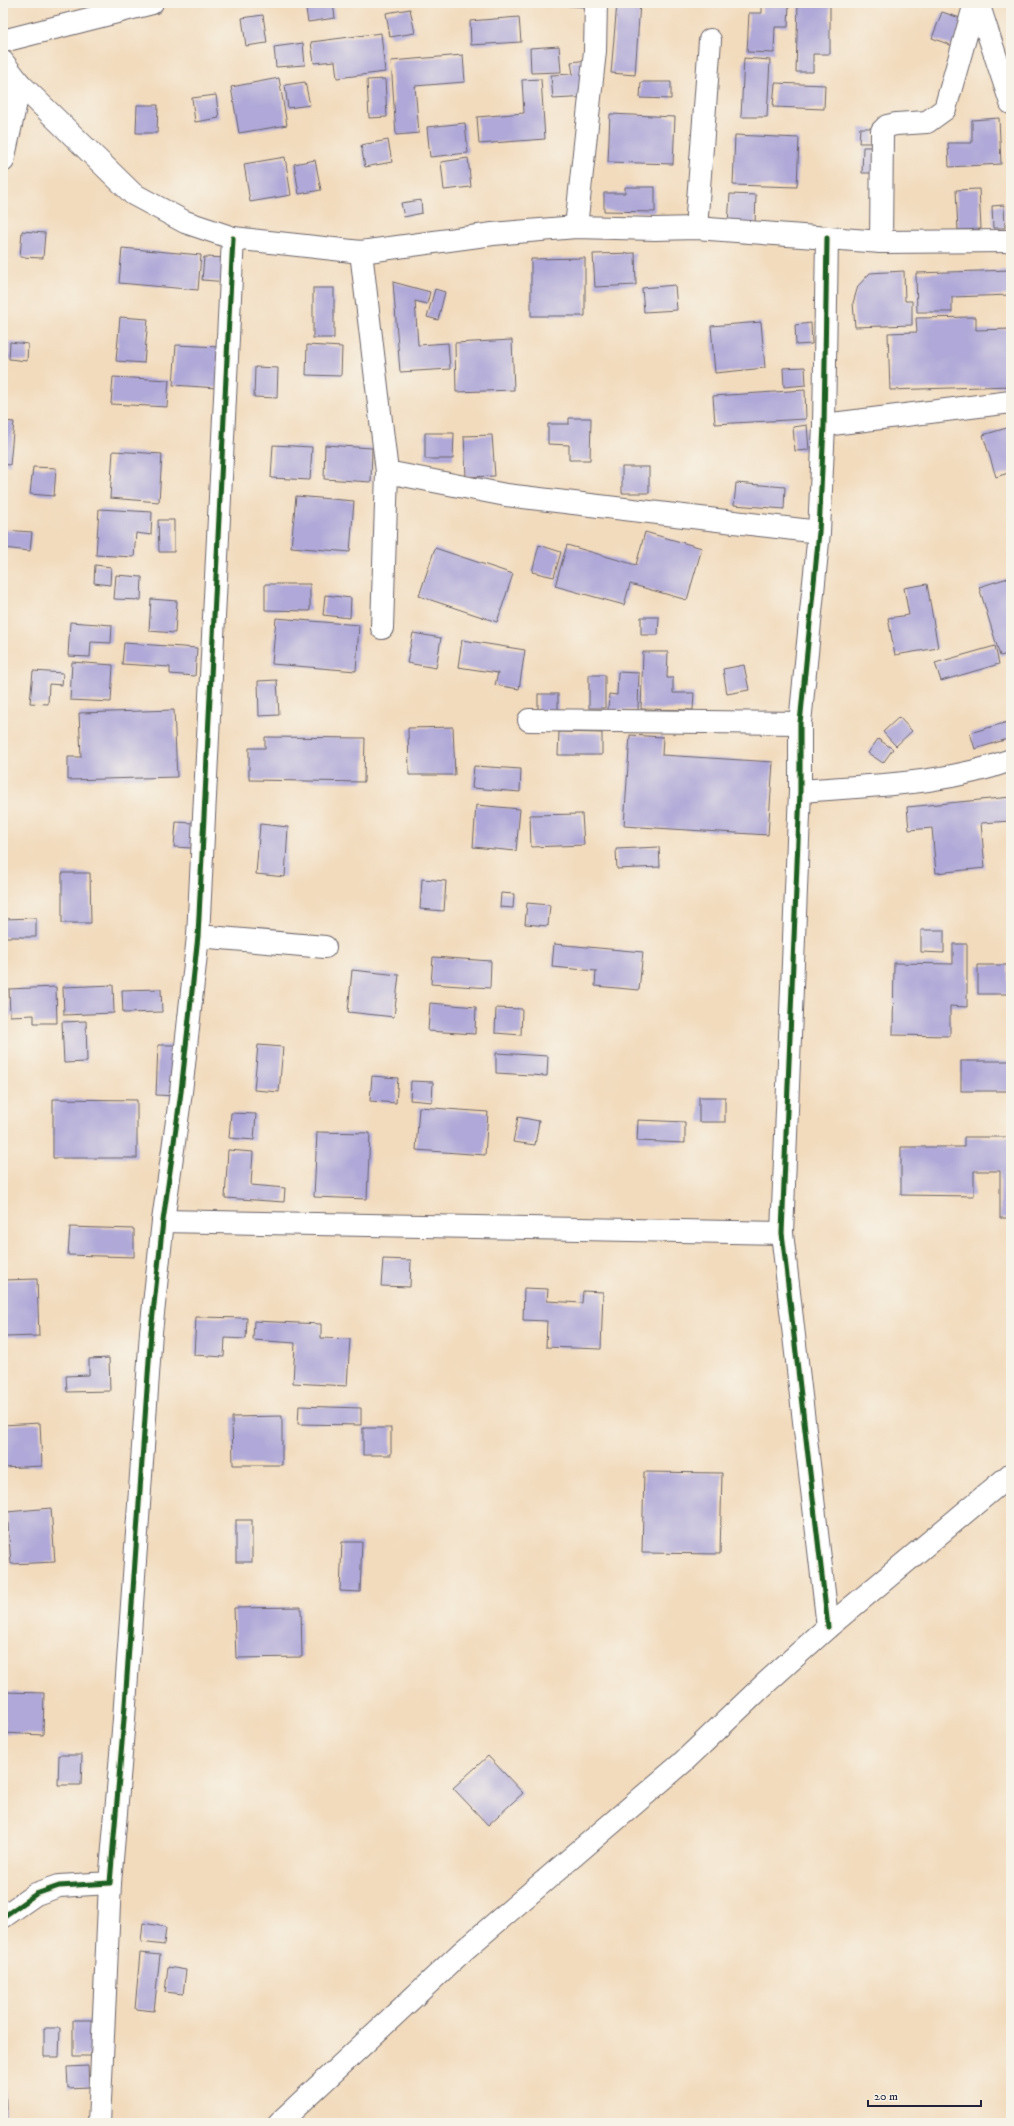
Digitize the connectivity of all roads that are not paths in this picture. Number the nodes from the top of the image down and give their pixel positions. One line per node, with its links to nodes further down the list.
1 (152, 3): 5 (street)
2 (596, 3): 10 (street)
3 (976, 3): 8 (street); 15 (street)
4 (710, 40): 11 (street)
5 (3, 41)
6 (3, 62): 7 (street)
7 (20, 84): 9 (street); 12 (street)
8 (1011, 103)
9 (3, 161)
10 (576, 227): 11 (street); 16 (street)
11 (696, 228): 13 (street)
12 (233, 238): 16 (street); 26 (street)
13 (827, 238): 15 (street); 18 (street)
14 (1011, 241): 15 (street)
15 (881, 242)
16 (361, 252): 19 (street)
17 (1011, 402): 18 (street)
18 (824, 425): 20 (street)
19 (387, 472): 20 (street); 21 (street)
20 (819, 532): 23 (street)
21 (382, 628)
22 (529, 720): 23 (street)
23 (800, 723): 25 (street)
24 (1011, 760): 25 (street)
25 (800, 791): 29 (street)
26 (198, 936): 27 (street); 28 (street)
27 (325, 947)
28 (163, 1221): 29 (street); 32 (street)
29 (782, 1233): 31 (street)
30 (1011, 1474): 31 (street)
31 (828, 1627): 35 (street)
32 (110, 1883): 33 (street); 34 (street)
33 (3, 1917)
34 (99, 2123)
35 (279, 2123)

